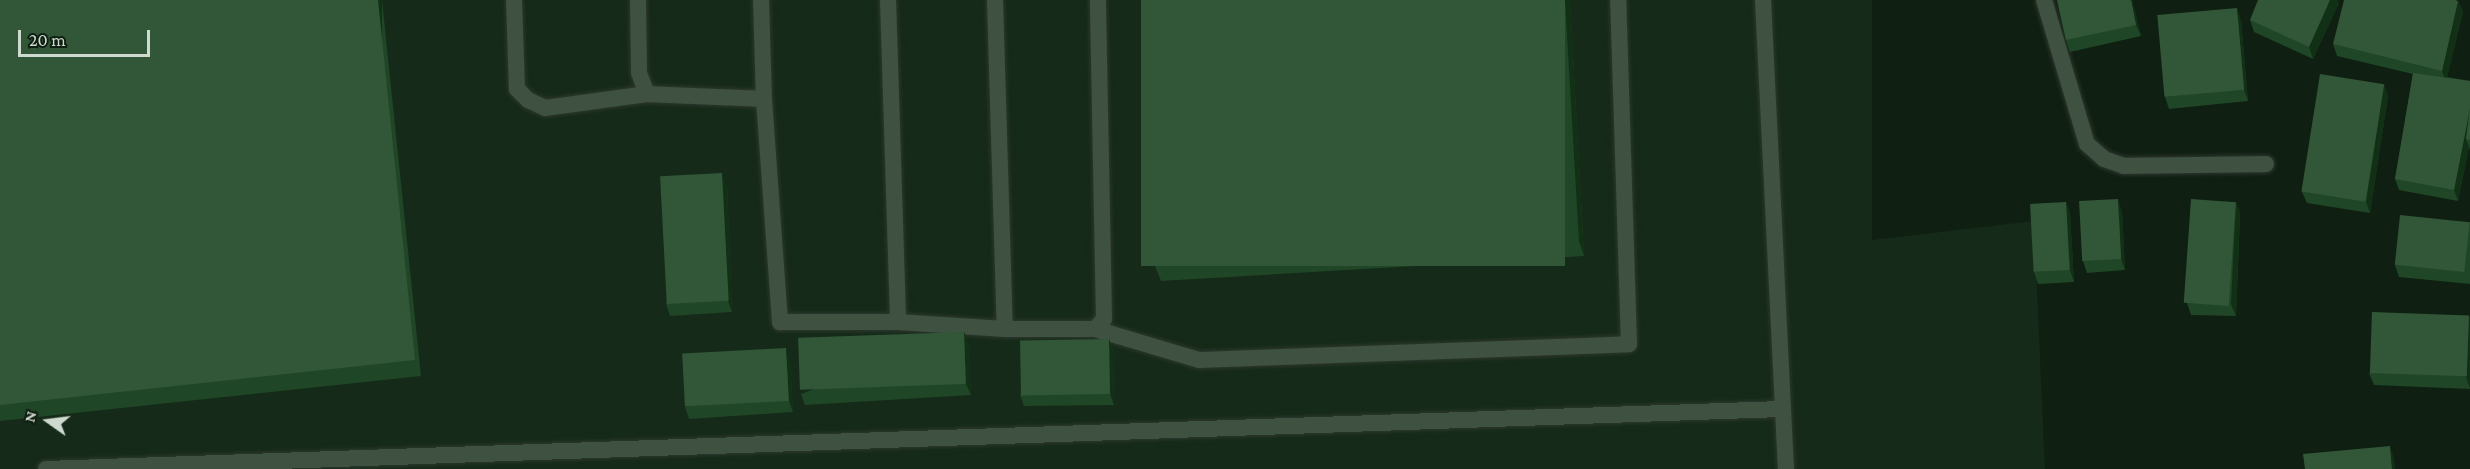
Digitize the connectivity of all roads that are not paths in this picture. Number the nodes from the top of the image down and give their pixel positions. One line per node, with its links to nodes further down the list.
1 (514, 0): 10 (street)
2 (638, 0): 10 (street)
3 (761, 0): 11 (street)
4 (888, 0): 13 (street)
5 (995, 0): 14 (street)
6 (1098, 0): 15 (street)
7 (1618, 0): 15 (street)
8 (1763, 0): 16 (street)
9 (2044, 0): 12 (street)
10 (647, 94): 11 (street)
11 (764, 99): 13 (street)
12 (2266, 165)
13 (898, 322): 14 (street)
14 (1005, 329): 15 (street)
15 (1095, 329)
16 (1783, 409): 17 (street); 18 (street)
17 (46, 469)
18 (1786, 469)

